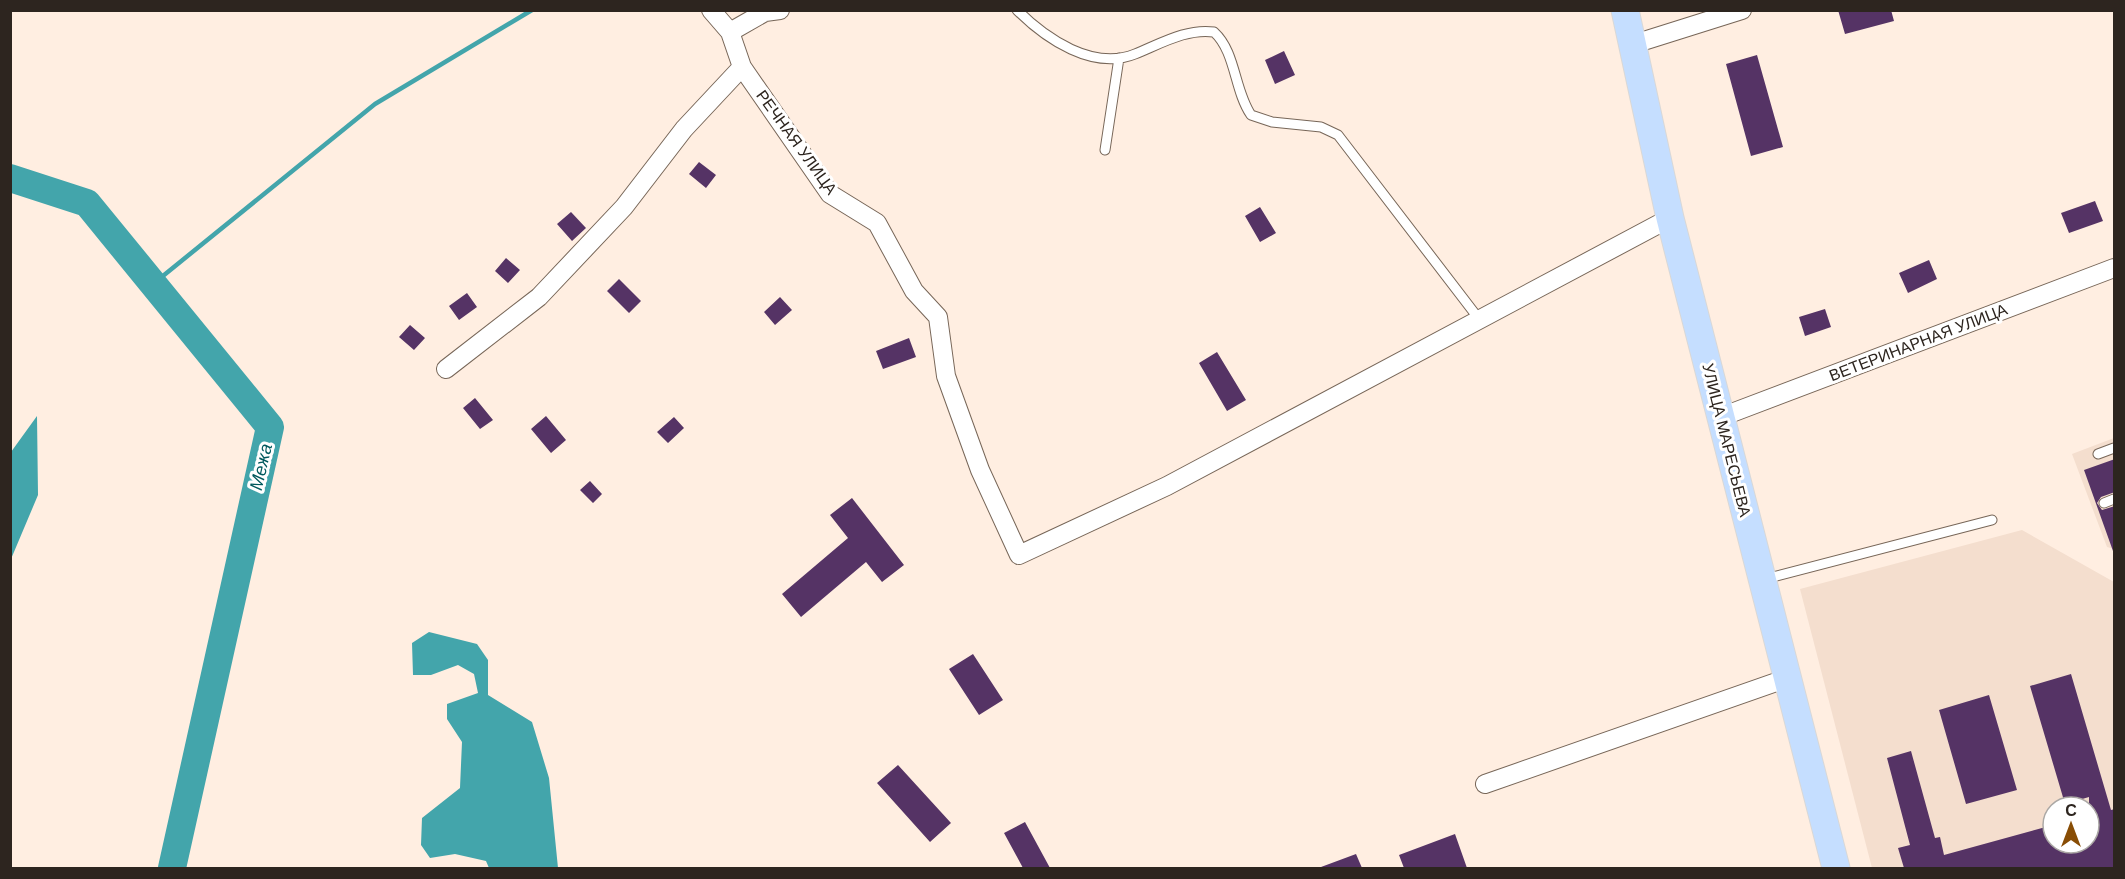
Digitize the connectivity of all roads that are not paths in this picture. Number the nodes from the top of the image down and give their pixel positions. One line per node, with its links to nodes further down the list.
1 (711, 10): 6 (street, РЕЧНАЯ УЛИЦА)
2 (780, 10): 6 (street)
3 (1017, 10): 8 (lane)
4 (1625, 10): 7 (main road, УЛИЦА МАРЕСЬЕВА)
5 (1742, 10): 7 (street)
6 (730, 32): 9 (street, РЕЧНАЯ УЛИЦА)
7 (1634, 44): 11 (main road, УЛИЦА МАРЕСЬЕВА)
8 (1119, 58): 10 (lane); 13 (lane)
9 (742, 67): 13 (street, РЕЧНАЯ УЛИЦА); 14 (street)
10 (1105, 150)
11 (1670, 218): 13 (street); 15 (main road, УЛИЦА МАРЕСЬЕВА)
12 (2115, 268): 15 (street, ВЕТЕРИНАРНАЯ УЛИЦА)
13 (1479, 320)
14 (446, 369)
15 (1721, 417): 21 (main road, УЛИЦА МАРЕСЬЕВА)
16 (2115, 448): 17 (lane)
17 (2098, 454)
18 (2115, 499): 19 (lane)
19 (2104, 503)
20 (1992, 520): 21 (lane)
21 (1762, 580): 22 (main road, УЛИЦА МАРЕСЬЕВА)
22 (1785, 679): 23 (street); 24 (main road, УЛИЦА МАРЕСЬЕВА)
23 (1485, 783)
24 (1836, 868)

